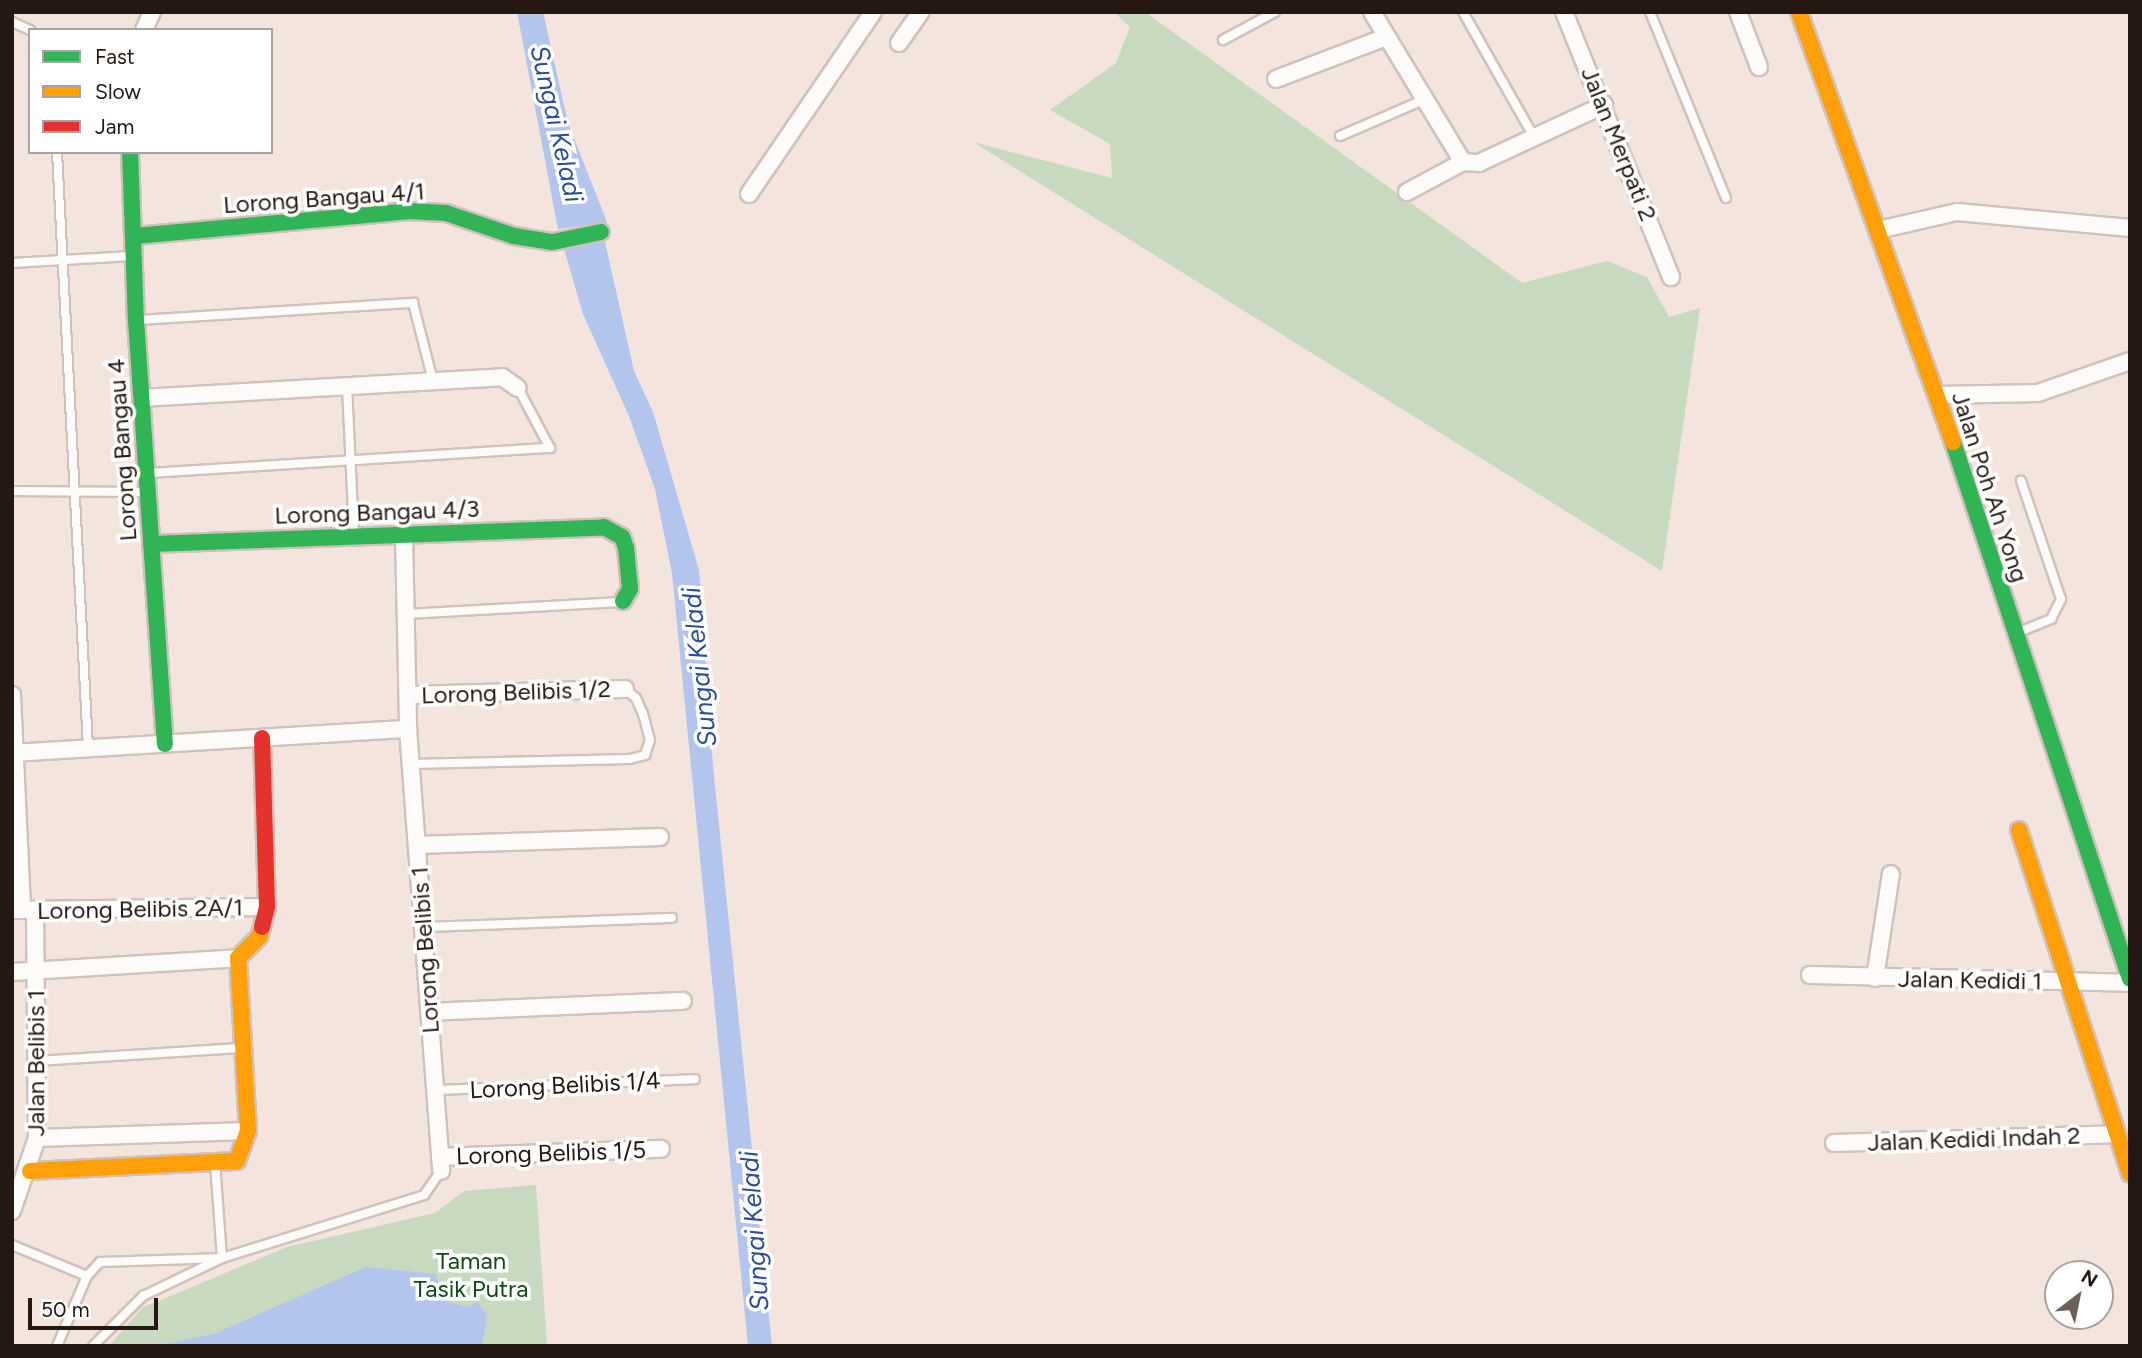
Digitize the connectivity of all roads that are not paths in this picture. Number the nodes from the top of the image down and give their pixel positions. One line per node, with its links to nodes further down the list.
1 (152, 12): 12 (street)
2 (873, 12): 27 (street)
3 (921, 12): 16 (street)
4 (1275, 12): 15 (lane)
5 (1372, 12): 14 (street)
6 (1463, 12): 22 (lane)
7 (1564, 12): 20 (street, Jalan Merpati 2)
8 (1650, 12): 28 (lane)
9 (1738, 12): 17 (street)
10 (1799, 12): 30 (street, Jalan Poh Ah Yong)
11 (12, 22): 13 (lane)
12 (145, 28)
13 (28, 29)
14 (1386, 37): 18 (street); 19 (street)
15 (1223, 40)
16 (900, 43)
17 (1759, 67)
18 (1276, 79)
19 (1423, 100): 21 (lane); 25 (street)
20 (1604, 105): 22 (street); 36 (street, Jalan Merpati 2)
21 (1340, 136)
22 (1534, 138): 25 (street)
23 (57, 154): 34 (lane)
24 (130, 154): 32 (street, Lorong Bangau 4)
25 (1463, 162): 26 (street)
26 (1407, 192)
27 (749, 194)
28 (1726, 198)
29 (2130, 228): 30 (street)
30 (1878, 230): 42 (street, Jalan Poh Ah Yong)
31 (601, 232): 32 (street, Lorong Bangau 4/1)
32 (135, 236): 33 (street, Lorong Bangau 4)
33 (136, 255): 34 (lane); 37 (street, Lorong Bangau 4)
34 (62, 260): 35 (lane); 48 (lane)
35 (12, 263)
36 (1671, 277)
37 (136, 320): 39 (lane); 43 (street, Lorong Bangau 4)
38 (2130, 361): 42 (street)
39 (433, 381): 40 (street); 41 (street)
40 (347, 386): 43 (street); 44 (lane)
41 (518, 388): 44 (lane)
42 (1937, 395): 55 (street, Jalan Poh Ah Yong)
43 (141, 398): 45 (street, Lorong Bangau 4)
44 (351, 461): 45 (lane); 51 (lane)
45 (146, 473): 49 (street, Lorong Bangau 4)
46 (2021, 481): 55 (lane)
47 (12, 491): 48 (lane)
48 (75, 491): 49 (lane); 62 (lane)
49 (148, 492): 52 (street, Lorong Bangau 4)
50 (404, 534): 51 (street, Lorong Bangau 4/3); 53 (street, Lorong Bangau 4/3); 54 (street, Lorong Belibis 1)
51 (354, 536): 52 (street, Lorong Bangau 4/3)
52 (151, 544): 61 (street, Lorong Bangau 4)
53 (623, 601): 54 (lane)
54 (406, 614): 58 (street, Lorong Belibis 1)
55 (2013, 635): 78 (street, Jalan Poh Ah Yong)
56 (625, 689): 58 (street, Lorong Belibis 1/2); 64 (lane)
57 (12, 695): 63 (street, Jalan Belibis 1)
58 (408, 695): 59 (street, Lorong Belibis 1)
59 (408, 729): 60 (street); 64 (street, Lorong Belibis 1)
60 (262, 738): 61 (street); 69 (street)
61 (164, 744): 62 (street)
62 (88, 748): 63 (street)
63 (14, 753): 70 (street, Jalan Belibis 1)
64 (411, 764): 67 (street, Lorong Belibis 1)
65 (2019, 830): 79 (street)
66 (660, 837): 67 (street)
67 (417, 845): 72 (street, Lorong Belibis 1)
68 (1891, 874): 77 (street)
69 (267, 907): 70 (street, Lorong Belibis 2A/1); 73 (street)
70 (23, 910): 74 (street, Jalan Belibis 1)
71 (672, 918): 72 (lane)
72 (424, 927): 81 (street, Lorong Belibis 1)
73 (239, 958): 74 (street); 82 (street)
74 (36, 970): 75 (street); 83 (street, Jalan Belibis 1)
75 (12, 972)
76 (1811, 975): 77 (street, Jalan Kedidi 1)
77 (1875, 978): 79 (street, Jalan Kedidi 1)
78 (2130, 981): 79 (street, Jalan Kedidi 1)
79 (2068, 982): 87 (street)
80 (683, 1001): 81 (street)
81 (430, 1012): 85 (street, Lorong Belibis 1)
82 (243, 1048): 83 (lane); 86 (street)
83 (37, 1061): 88 (street, Jalan Belibis 1)
84 (695, 1079): 85 (lane, Lorong Belibis 1/4)
85 (436, 1090): 92 (street, Lorong Belibis 1)
86 (248, 1131): 88 (street); 91 (street)
87 (2115, 1134): 89 (street, Jalan Kedidi Indah 2); 94 (street)
88 (37, 1138): 93 (street, Jalan Belibis 1)
89 (1834, 1143)
90 (661, 1149): 92 (street, Lorong Belibis 1/5)
91 (215, 1162): 93 (street); 97 (lane)
92 (440, 1164): 97 (lane)
93 (30, 1171): 95 (street, Jalan Belibis 1)
94 (2130, 1174)
95 (12, 1211)
96 (12, 1245): 98 (lane)
97 (222, 1258): 98 (lane); 100 (lane)
98 (87, 1276): 99 (lane)
99 (57, 1346)
100 (93, 1346)

